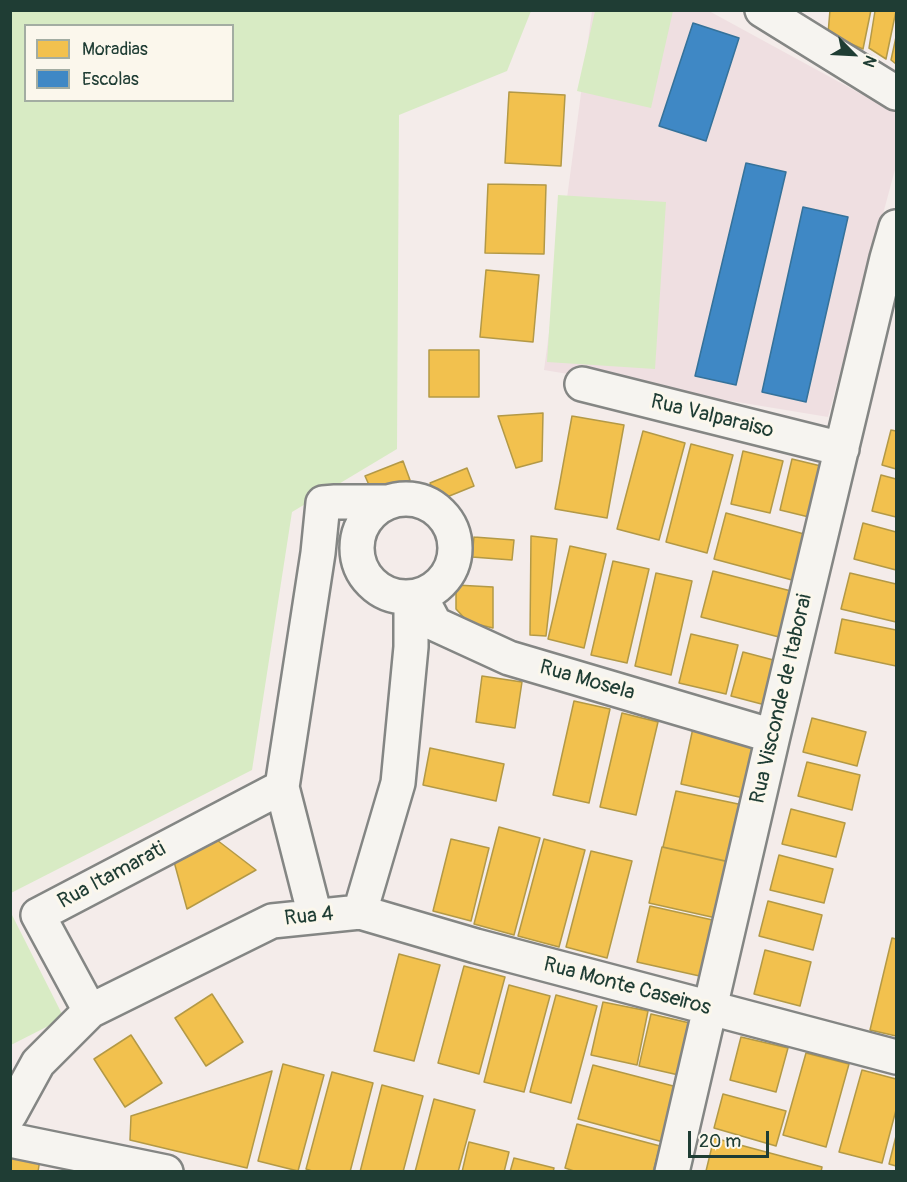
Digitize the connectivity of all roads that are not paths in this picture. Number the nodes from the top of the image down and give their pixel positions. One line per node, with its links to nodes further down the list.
1 (762, 10): 2 (street)
2 (897, 93)
3 (897, 227): 4 (street, Rua Visconde de Itaborai)
4 (892, 259): 6 (street, Rua Visconde de Itaborai)
5 (582, 384): 6 (street, Rua Valparaiso)
6 (842, 449): 9 (street, Rua Visconde de Itaborai)
7 (389, 502): 8 (street); 8 (street); 10 (street)
8 (416, 597): 9 (street, Rua Mosela); 11 (street, Rua 4)
9 (773, 736): 13 (street, Rua Visconde de Itaborai)
10 (282, 787): 12 (street); 14 (street, Rua Itamarati)
11 (360, 912): 12 (street, Rua 4); 13 (street, Rua Monte Caseiros)
12 (315, 916): 14 (street, Rua 4)
13 (710, 1008): 15 (street, Rua Monte Caseiros); 19 (street, Rua Visconde de Itaborai)
14 (90, 1011): 16 (street, Rua 4)
15 (897, 1057)
16 (10, 1114)
17 (10, 1140): 18 (street)
18 (166, 1172)
19 (672, 1172)

